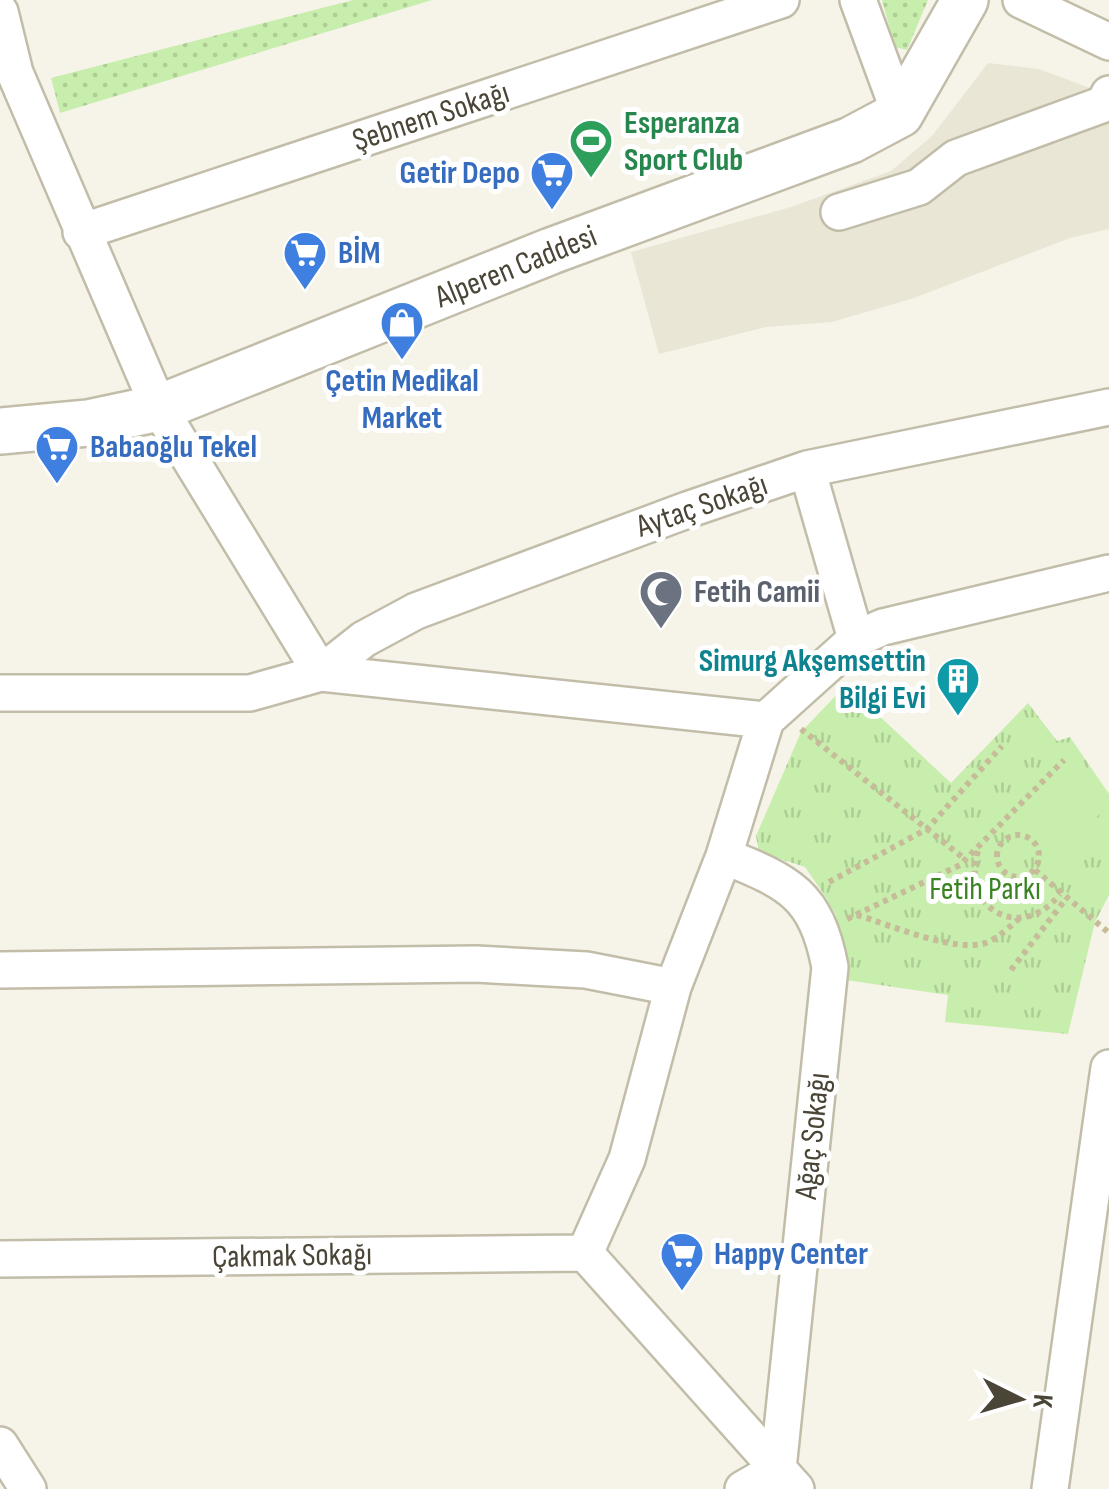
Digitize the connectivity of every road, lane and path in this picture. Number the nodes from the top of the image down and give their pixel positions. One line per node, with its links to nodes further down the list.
1 (780, 0): 10 (street, Şebnem Sokağı)
2 (858, 0): 8 (street)
3 (966, 0): 8 (street)
4 (1021, 0): 6 (street)
5 (0, 12): 10 (street)
6 (1109, 42)
7 (1107, 102): 9 (street)
8 (900, 114): 11 (street, Alperen Caddesi)
9 (838, 212)
10 (81, 232): 11 (street)
11 (159, 408): 13 (street, Alperen Caddesi); 17 (street)
12 (1109, 408): 14 (street, Aytaç Sokağı)
13 (0, 431)
14 (807, 469): 16 (street); 17 (street, Aytaç Sokağı)
15 (1109, 573): 16 (street)
16 (856, 640): 19 (street)
17 (321, 672): 18 (street); 19 (street)
18 (0, 693)
19 (771, 715): 22 (path); 26 (street)
20 (1002, 746): 22 (path)
21 (1064, 760): 23 (path)
22 (928, 829): 27 (path); 29 (path)
23 (992, 833): 24 (path); 25 (path)
24 (1001, 843): 28 (path); 28 (path)
25 (979, 846): 27 (path); 32 (path)
26 (724, 856): 29 (street, Ağaç Sokağı); 37 (street)
27 (966, 860): 31 (path)
28 (1034, 870): 30 (path)
29 (802, 896): 33 (street, Ağaç Sokağı)
30 (1063, 897): 32 (path); 34 (path); 36 (path)
31 (856, 914): 32 (path); 33 (path)
32 (1020, 918)
33 (823, 930): 42 (street, Ağaç Sokağı)
34 (1109, 933)
35 (0, 970): 37 (street)
36 (1012, 970)
37 (673, 987): 39 (street)
38 (1109, 1068): 45 (street)
39 (585, 1253): 40 (street, Çakmak Sokağı); 42 (street)
40 (0, 1259)
41 (0, 1445): 43 (street)
42 (787, 1479): 44 (street)
43 (28, 1489)
44 (743, 1489)
45 (1050, 1489)

